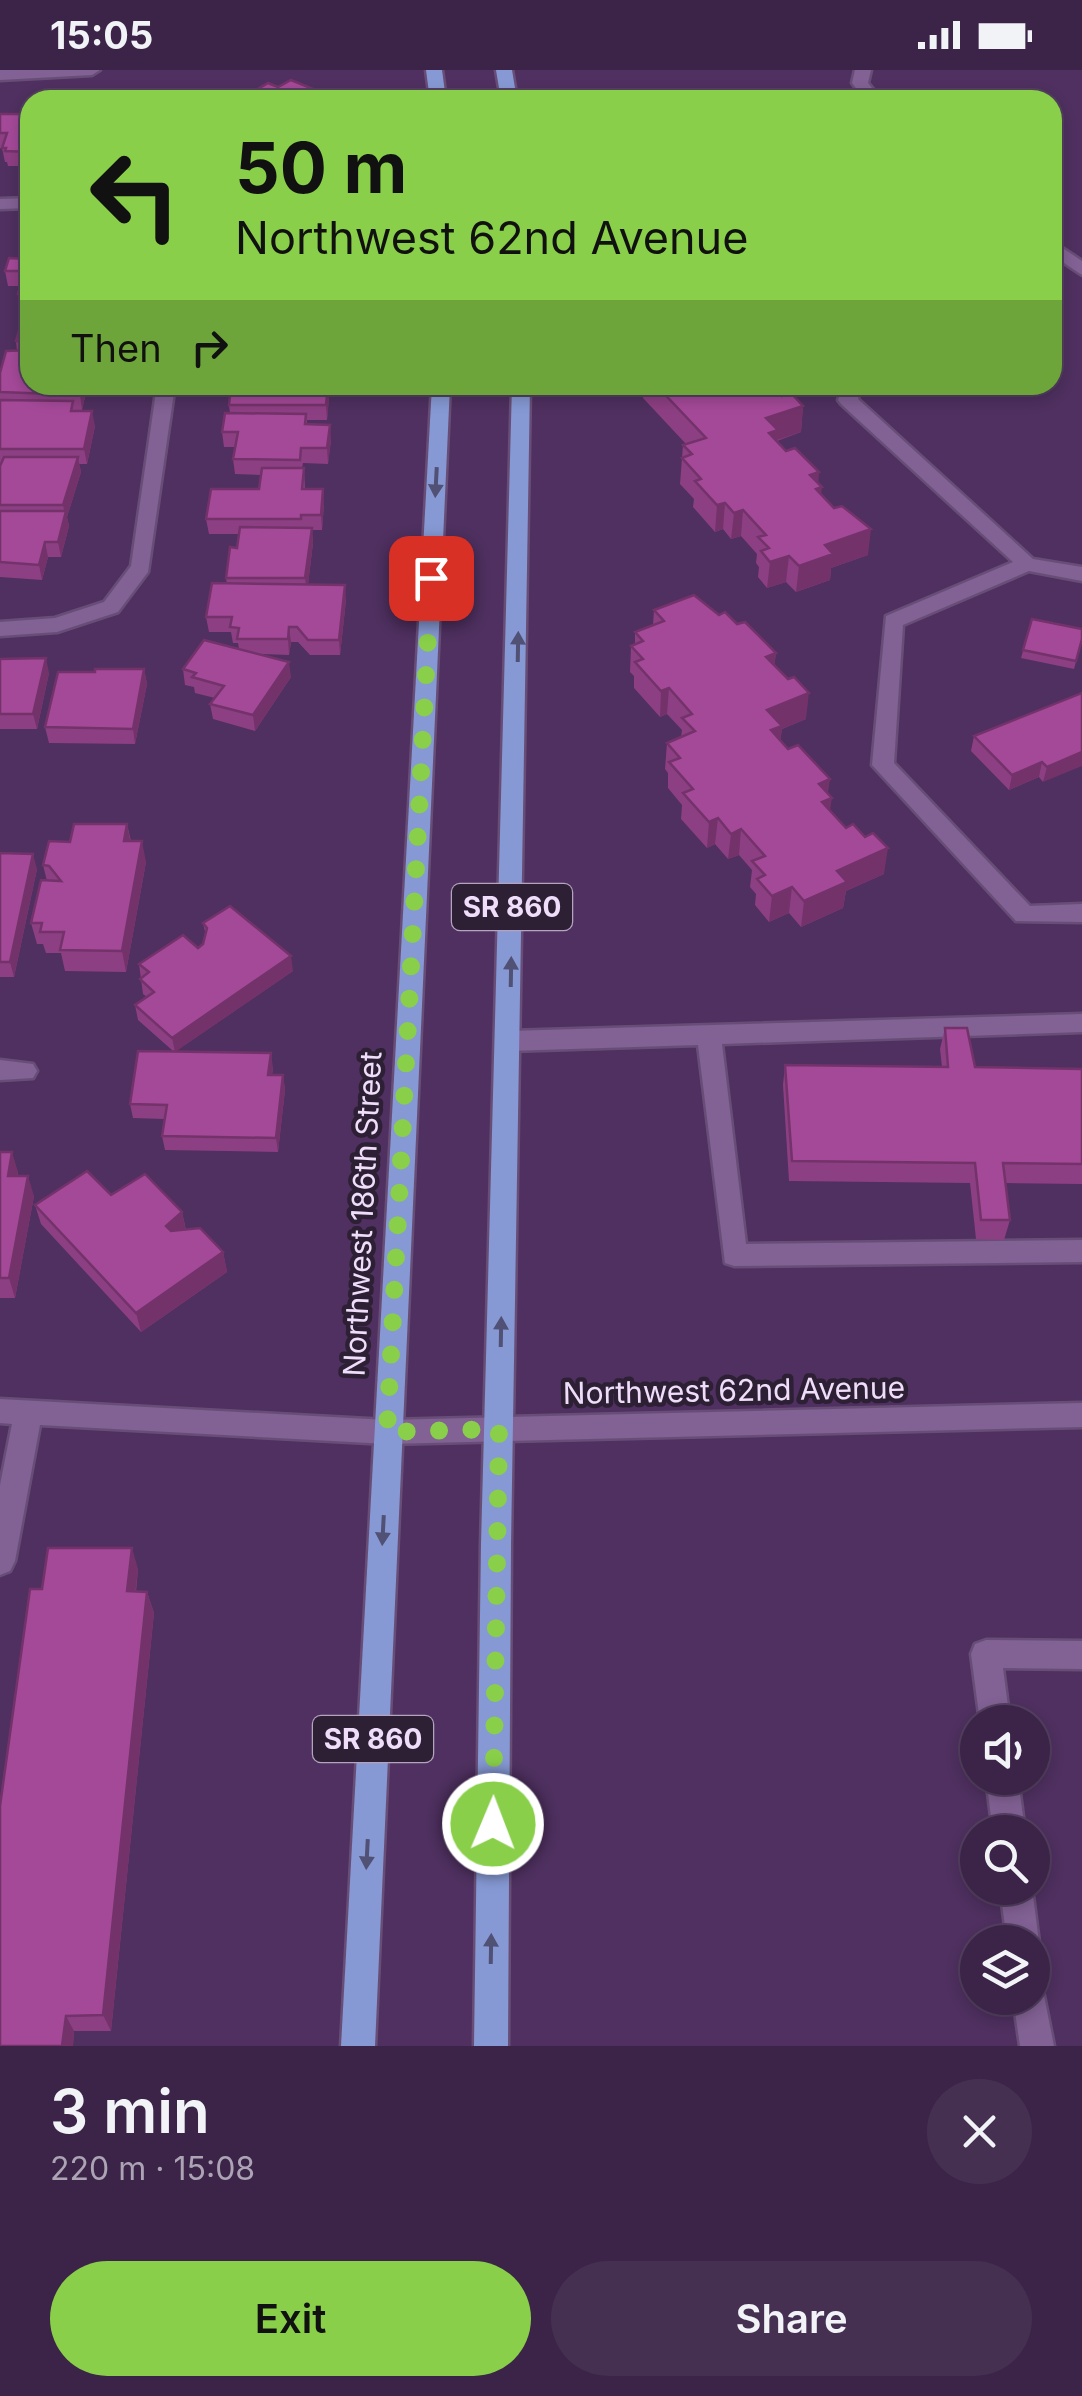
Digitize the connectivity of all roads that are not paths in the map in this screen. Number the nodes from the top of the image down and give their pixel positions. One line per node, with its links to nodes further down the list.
1 (92, 70): 2 (street)
2 (0, 75)
3 (1062, 254): 4 (street)
4 (1082, 270)
5 (165, 395): 11 (street)
6 (440, 395): 20 (main road, Northwest 186th Street / SR 860, one-way to 20)
7 (521, 395): 15 (main road, SR 860, one-way to 7)
8 (849, 395): 9 (street)
9 (1027, 564): 10 (street); 12 (street)
10 (1082, 574)
11 (0, 629)
12 (1082, 913)
13 (1082, 1022): 14 (street)
14 (709, 1034): 15 (street); 16 (street)
15 (509, 1041): 19 (main road, SR 860, one-way to 15)
16 (1082, 1251)
17 (14, 1412): 20 (street, Northwest 62nd Avenue); 21 (street)
18 (1082, 1415): 19 (street, Northwest 62nd Avenue)
19 (499, 1429): 20 (street, Northwest 62nd Avenue); 26 (main road, SR 860, one-way to 19)
20 (387, 1432): 25 (main road, Northwest 186th Street / SR 860, one-way to 25)
21 (0, 1561)
22 (1082, 1654): 23 (street)
23 (993, 1705)
24 (1032, 2015): 27 (street)
25 (358, 2046)
26 (490, 2046)
27 (1037, 2046)

